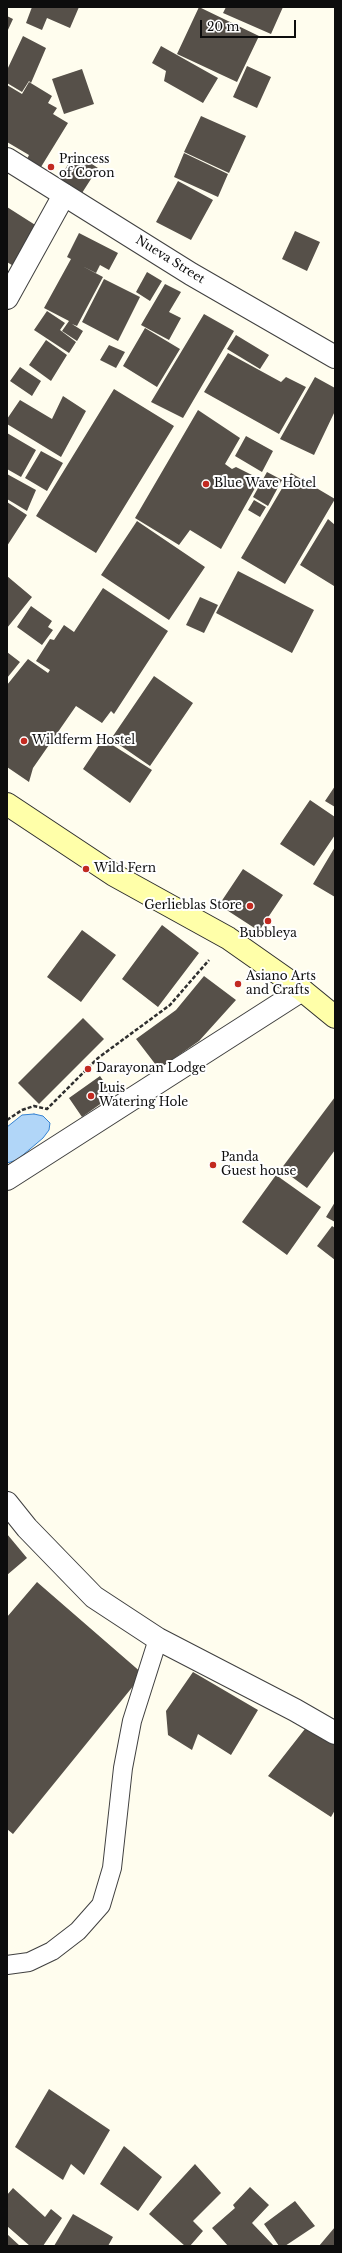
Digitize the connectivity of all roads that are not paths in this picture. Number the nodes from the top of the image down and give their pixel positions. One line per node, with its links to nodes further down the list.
1 (7, 159): 2 (street, Nueva Street)
2 (64, 195): 3 (street); 4 (street, Nueva Street)
3 (7, 298)
4 (335, 357)
5 (7, 804): 6 (main road)
6 (302, 990): 7 (main road); 8 (street)
7 (335, 1017)
8 (7, 1179)
9 (7, 1503): 10 (street)
10 (158, 1639): 11 (street); 12 (lane)
11 (335, 1733)
12 (7, 1965)

